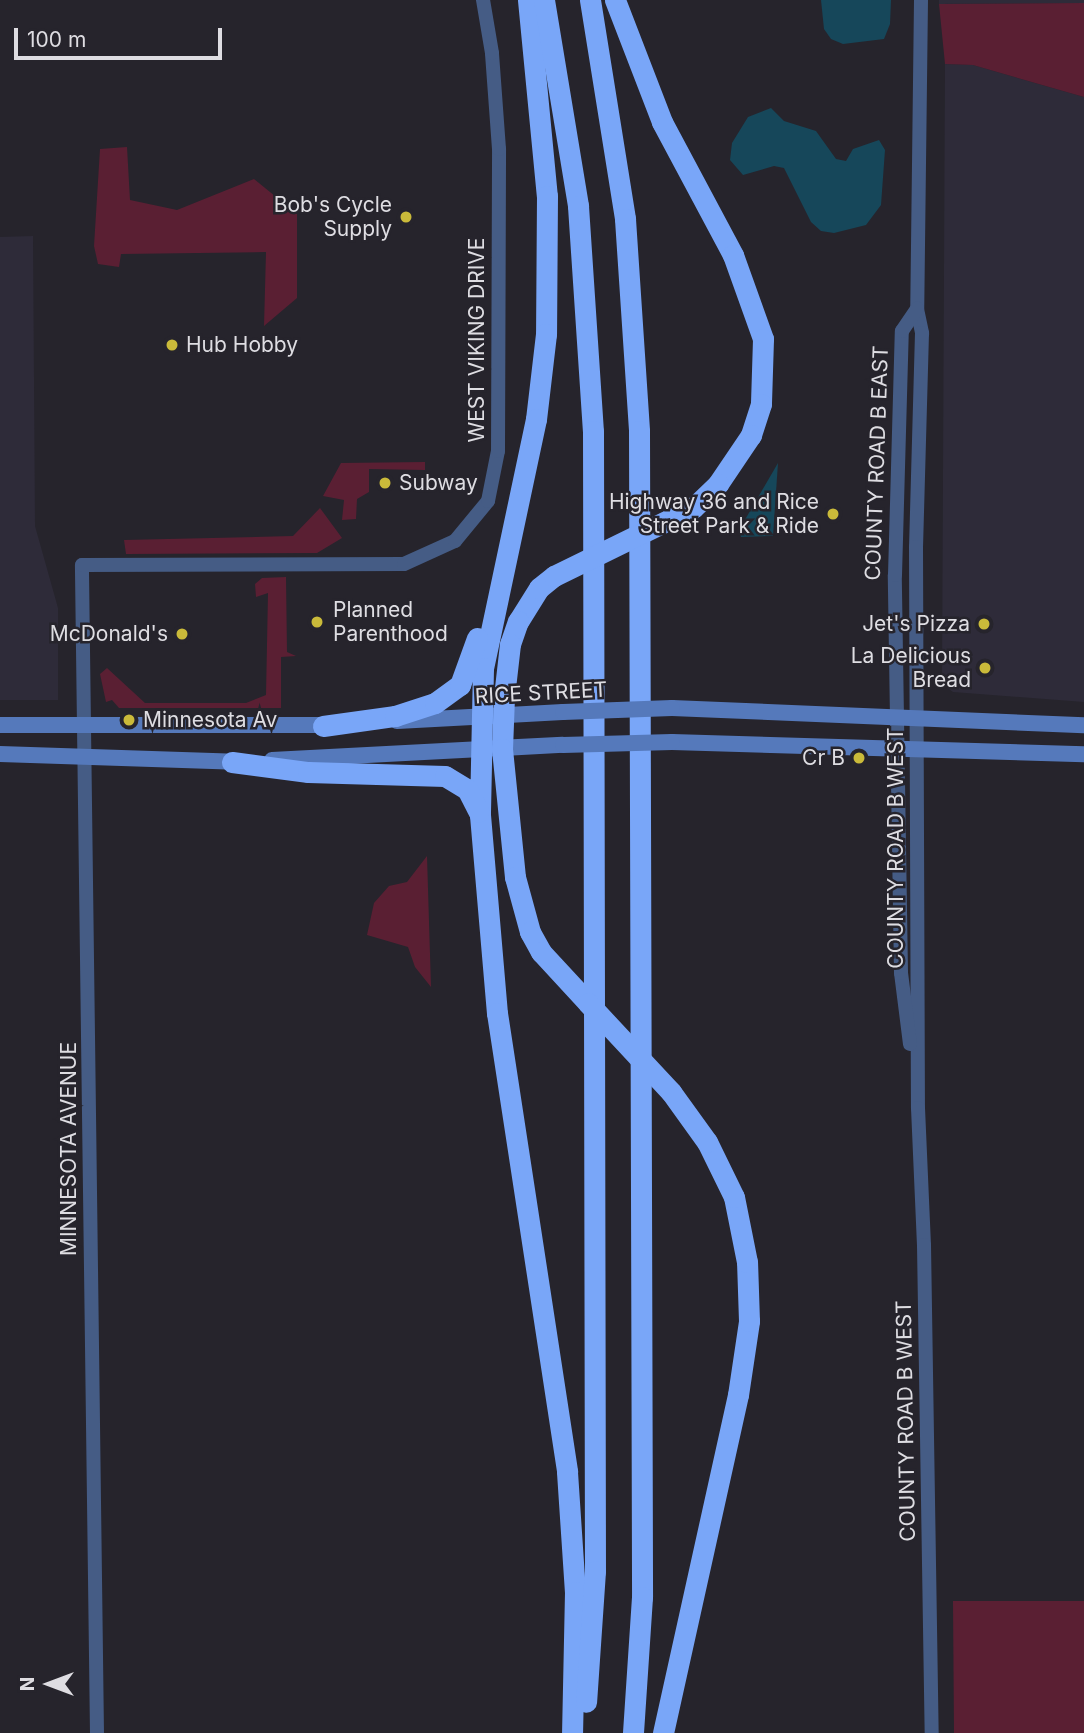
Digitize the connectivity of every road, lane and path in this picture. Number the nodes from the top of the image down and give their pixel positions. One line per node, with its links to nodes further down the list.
1 (483, 0): 9 (street, WEST VIKING DRIVE)
2 (528, 0): 8 (highway)
3 (544, 0): 30 (highway)
4 (590, 0): 31 (highway)
5 (615, 0): 10 (highway, bridge)
6 (921, 0): 7 (street, COUNTY ROAD B EAST)
7 (917, 309): 11 (street, COUNTY ROAD B EAST); 12 (street, COUNTY ROAD B EAST)
8 (504, 556): 13 (highway); 16 (highway)
9 (82, 565): 17 (street, MINNESOTA AVENUE)
10 (503, 713): 11 (main road, RICE STREET, bridge); 13 (main road, RICE STREET); 20 (highway)
11 (895, 714): 12 (main road, RICE STREET); 18 (street, COUNTY ROAD B EAST)
12 (918, 715): 15 (main road, RICE STREET); 21 (street, COUNTY ROAD B WEST)
13 (479, 716): 16 (main road, RICE STREET); 19 (highway)
14 (0, 725): 17 (main road, RICE STREET)
15 (1084, 725)
16 (323, 726): 17 (main road, RICE STREET)
17 (84, 728): 24 (street, MINNESOTA AVENUE)
18 (894, 748): 20 (main road, bridge); 21 (main road); 27 (street, COUNTY ROAD B WEST)
19 (480, 749): 20 (main road); 25 (main road); 26 (highway)
20 (502, 749): 32 (highway, bridge)
21 (915, 749): 23 (main road); 27 (street, COUNTY ROAD B WEST)
22 (0, 754): 24 (main road)
23 (1084, 754)
24 (85, 757): 25 (main road); 28 (street, MINNESOTA AVENUE)
25 (232, 762): 26 (highway)
26 (480, 814): 29 (highway)
27 (918, 1108): 33 (street, COUNTY ROAD B WEST)
28 (97, 1733)
29 (572, 1733)
30 (584, 1733)
31 (633, 1733)
32 (663, 1733)
33 (932, 1733)

